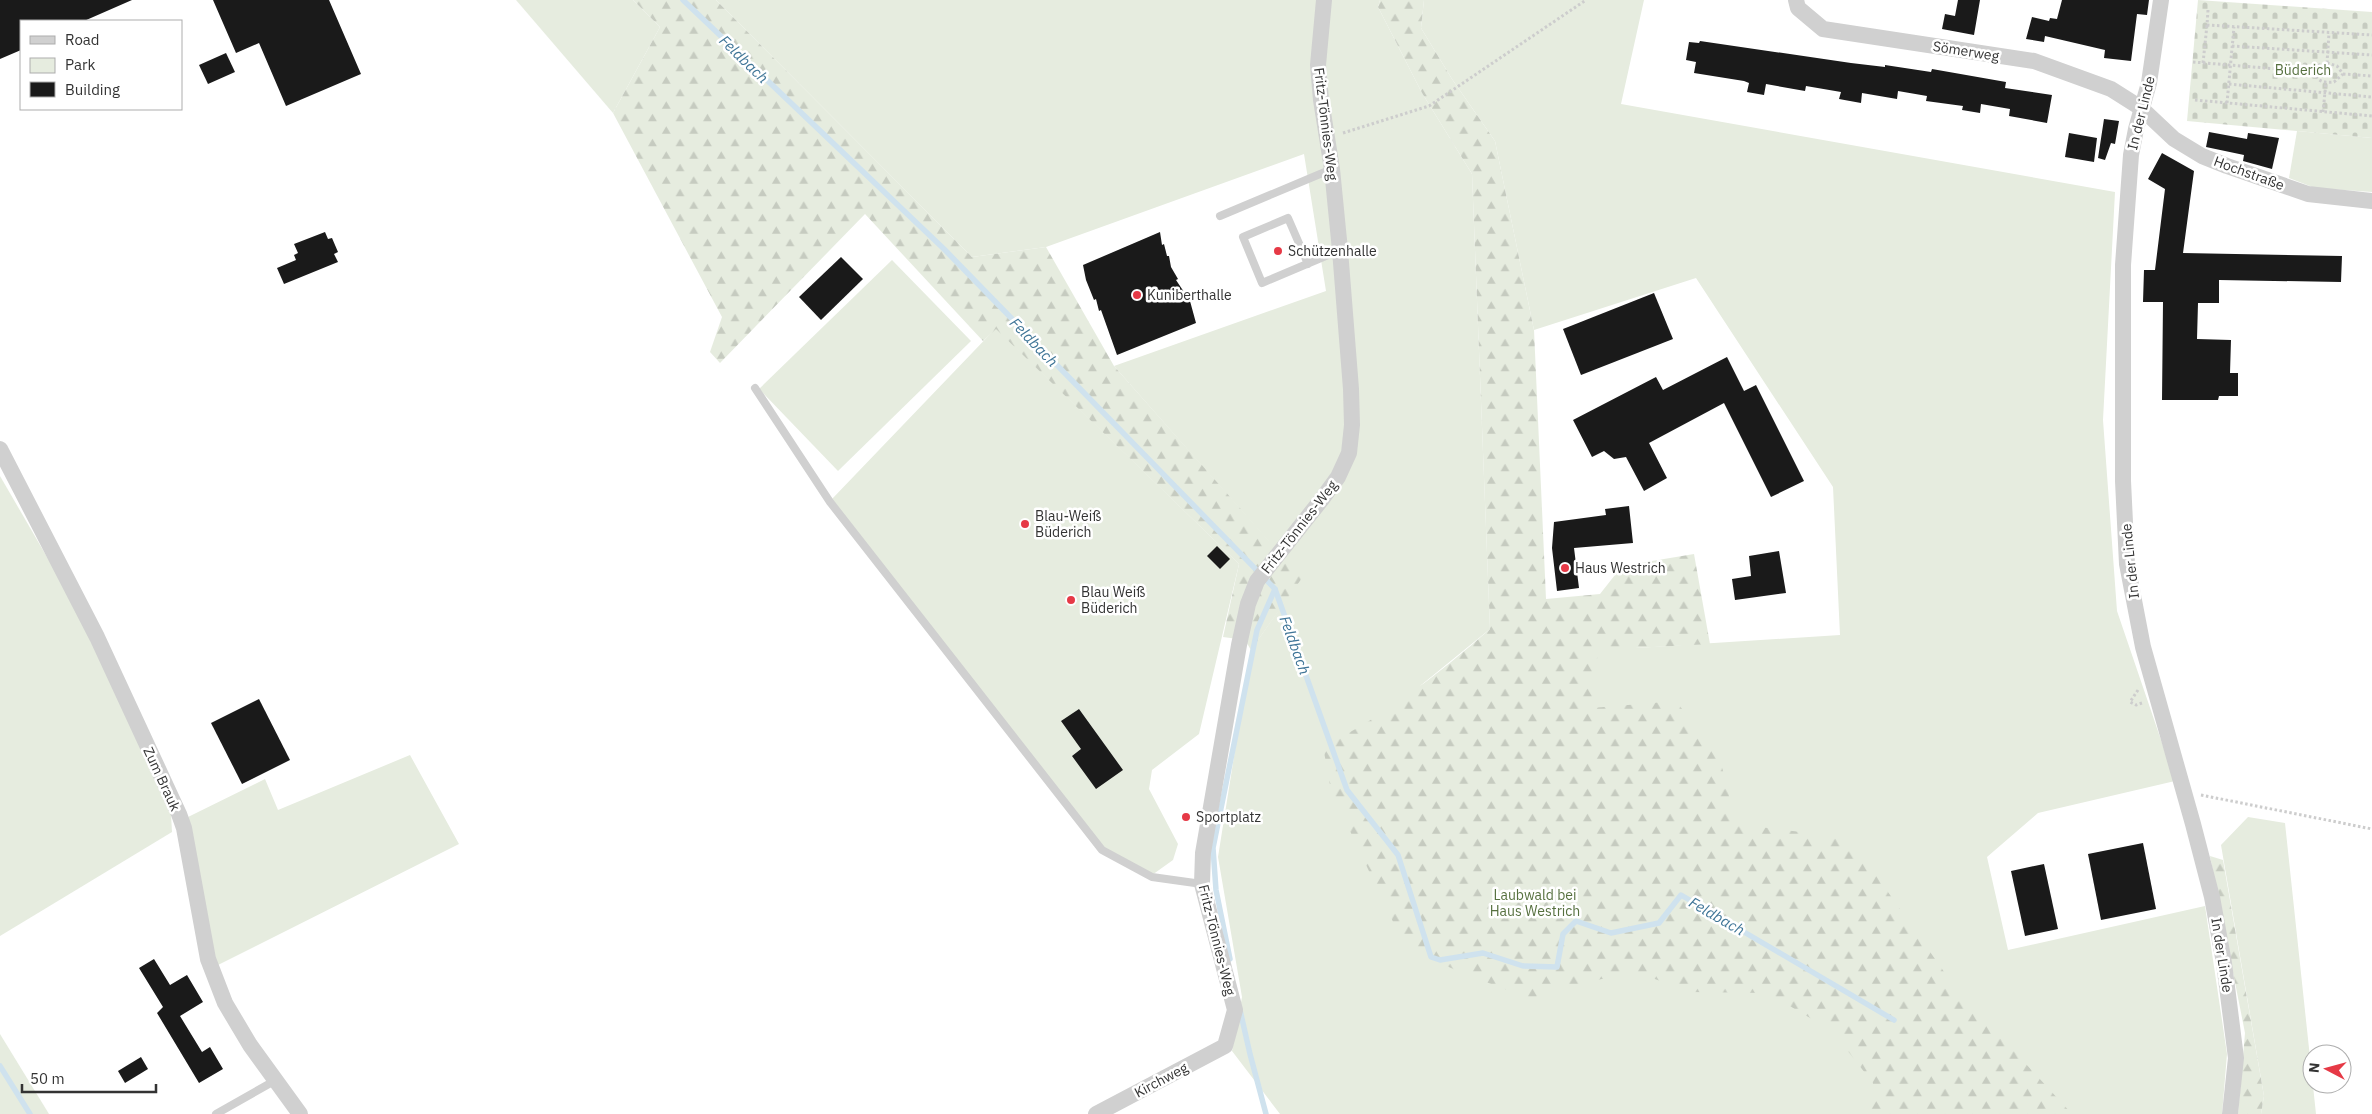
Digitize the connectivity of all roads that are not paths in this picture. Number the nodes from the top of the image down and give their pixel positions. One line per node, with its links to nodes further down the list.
1 (1324, 0): 5 (street, Fritz-Tönnies-Weg)
2 (1796, 0): 4 (street, Sömerweg)
3 (2162, 0): 4 (street, In der Linde)
4 (2141, 108): 6 (street, Hochstraße); 18 (street, In der Linde)
5 (1332, 169): 7 (lane); 8 (street, Fritz-Tönnies-Weg)
6 (2372, 200)
7 (1220, 216)
8 (1340, 250): 9 (lane); 12 (street, Fritz-Tönnies-Weg)
9 (1308, 264): 9 (lane)
10 (755, 388): 12 (lane)
11 (0, 449): 14 (street, Zum Brauk)
12 (1202, 884): 13 (street, Fritz-Tönnies-Weg)
13 (1225, 1046): 17 (street, Kirchweg)
14 (276, 1080): 15 (lane); 16 (street, Zum Brauk)
15 (216, 1114)
16 (300, 1114)
17 (1096, 1114)
18 (2230, 1114)

